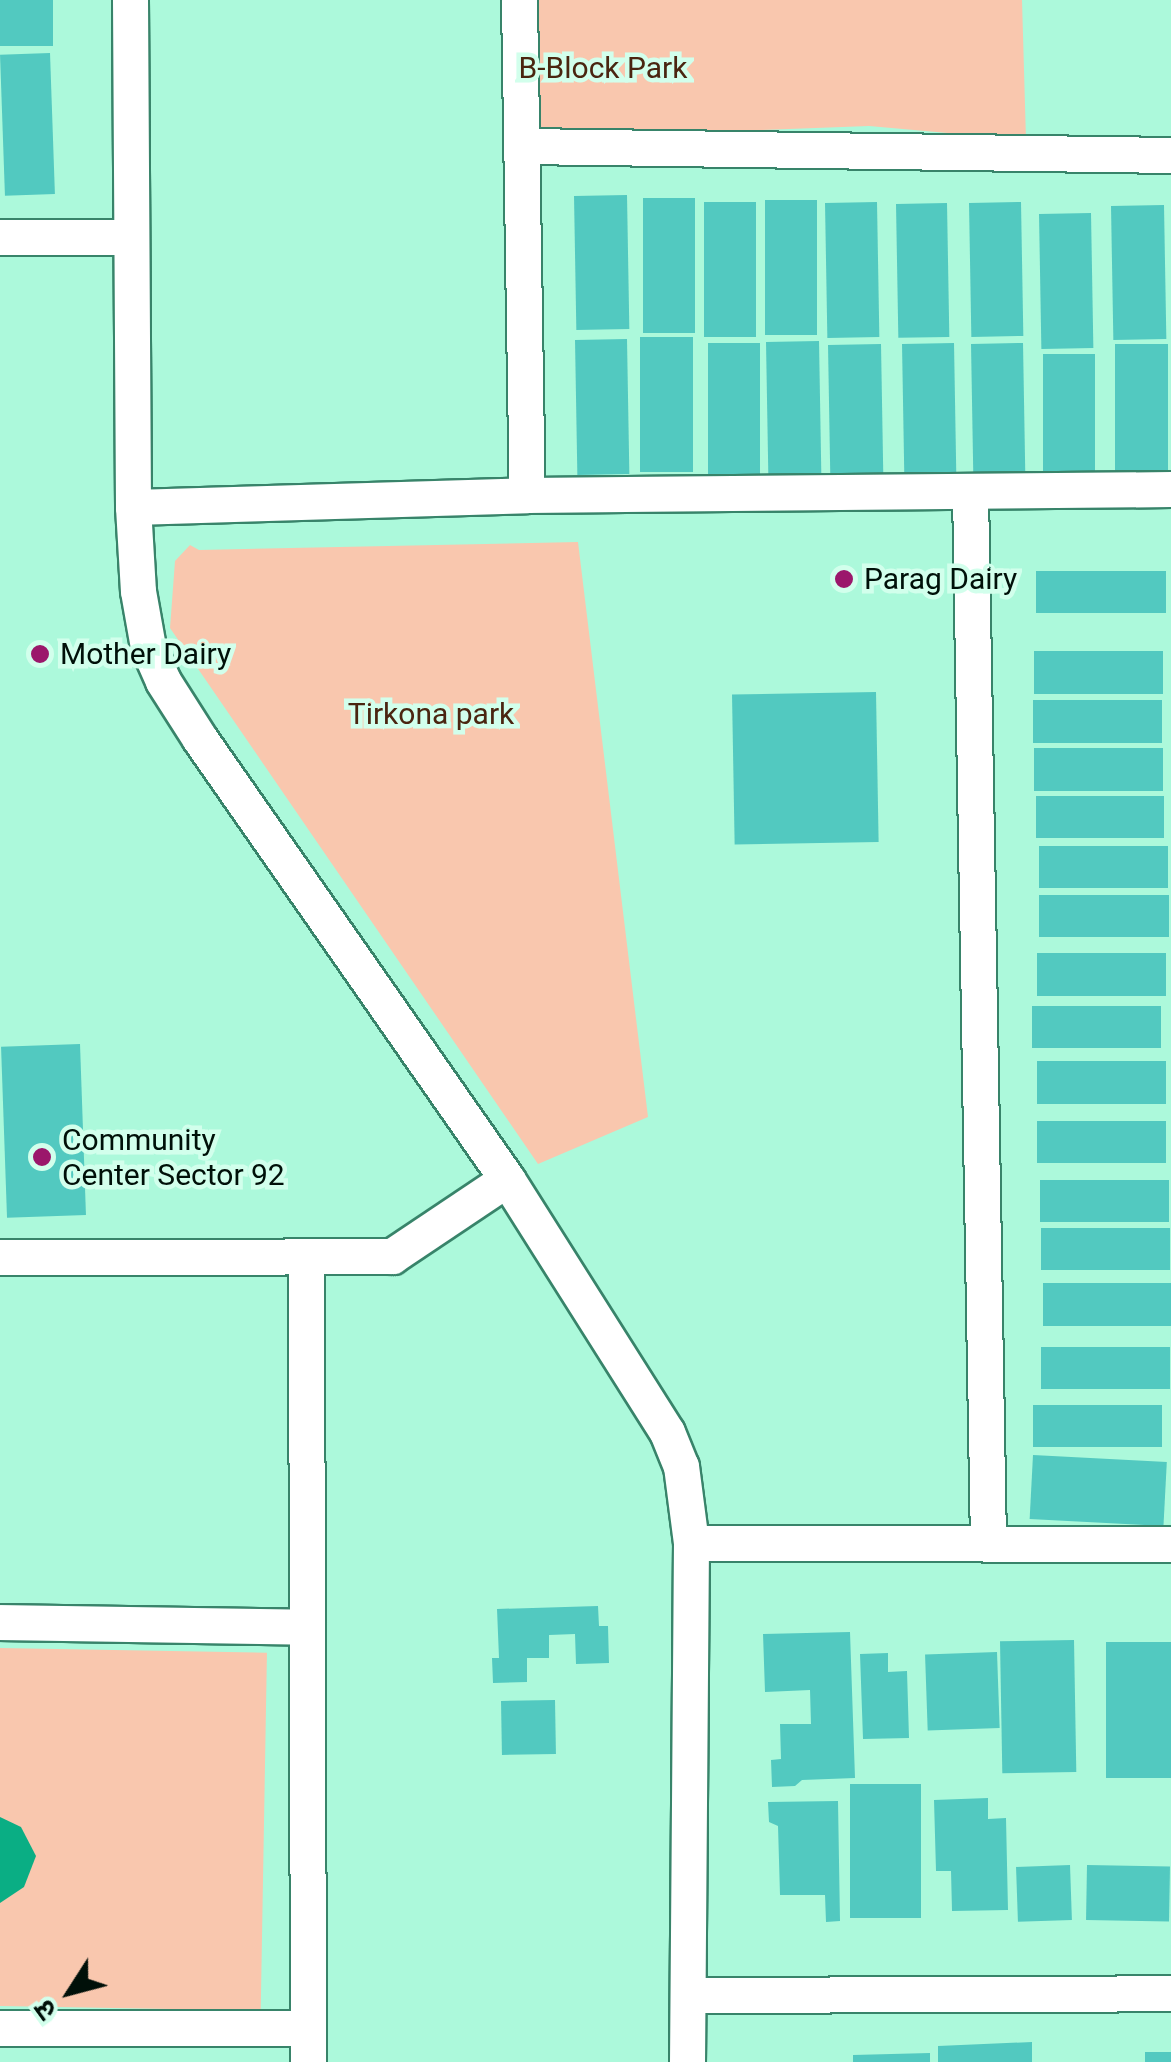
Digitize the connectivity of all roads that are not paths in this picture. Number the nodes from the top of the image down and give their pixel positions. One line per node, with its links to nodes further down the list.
1 (130, 0): 6 (street)
2 (520, 0): 3 (street)
3 (522, 146): 4 (street); 9 (street)
4 (1171, 155)
5 (0, 237): 6 (street)
6 (130, 237): 10 (street)
7 (1171, 489): 8 (street)
8 (970, 491): 9 (street); 15 (street)
9 (526, 495): 10 (street)
10 (133, 506): 11 (street)
11 (507, 1179): 12 (street); 14 (street)
12 (306, 1256): 13 (street); 18 (street)
13 (0, 1257)
14 (690, 1543): 15 (street); 20 (street)
15 (988, 1544): 16 (street)
16 (1171, 1544)
17 (0, 1622): 18 (street)
18 (307, 1627): 22 (street)
19 (1171, 1993): 20 (street)
20 (690, 1995): 23 (street)
21 (0, 2028): 22 (street)
22 (308, 2045)
23 (688, 2062)

